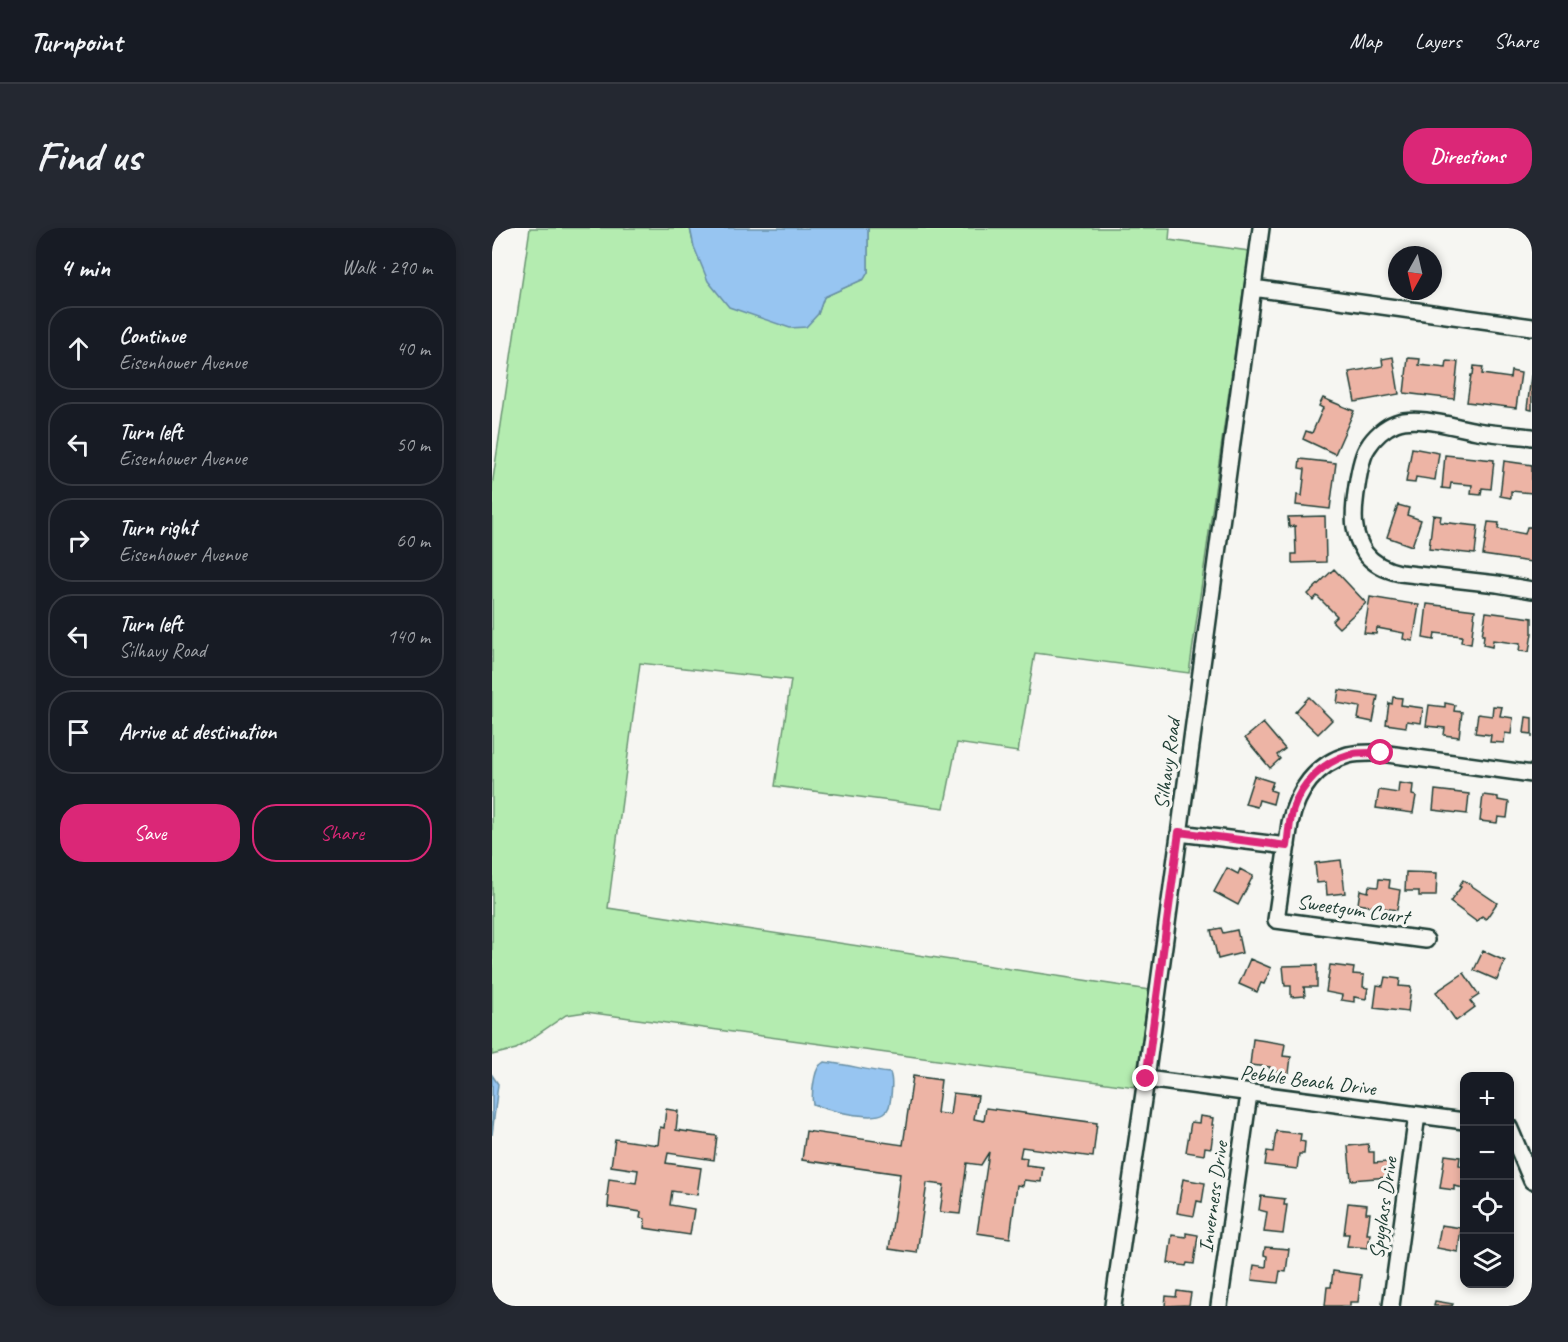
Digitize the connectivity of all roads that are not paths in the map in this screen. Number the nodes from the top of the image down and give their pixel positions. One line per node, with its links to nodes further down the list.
1 (1261, 228): 2 (street, Silhavy Road)
2 (1253, 288): 3 (street); 7 (street, Silhavy Road)
3 (1532, 327)
4 (1532, 437): 5 (street)
5 (1532, 590)
6 (1532, 774): 8 (street)
7 (1179, 832): 8 (street); 10 (street, Silhavy Road)
8 (1287, 846): 9 (street, Sweetgum Court)
9 (1426, 940)
10 (1146, 1079): 11 (street, Pebble Beach Drive); 16 (street, Silhavy Road)
11 (1249, 1094): 12 (street, Pebble Beach Drive); 17 (street, Inverness Drive)
12 (1417, 1115): 13 (street, Pebble Beach Drive); 18 (street, Spyglass Drive)
13 (1460, 1120)
14 (1514, 1139): 15 (street)
15 (1532, 1181)
16 (1113, 1306)
17 (1220, 1306)
18 (1391, 1306)

